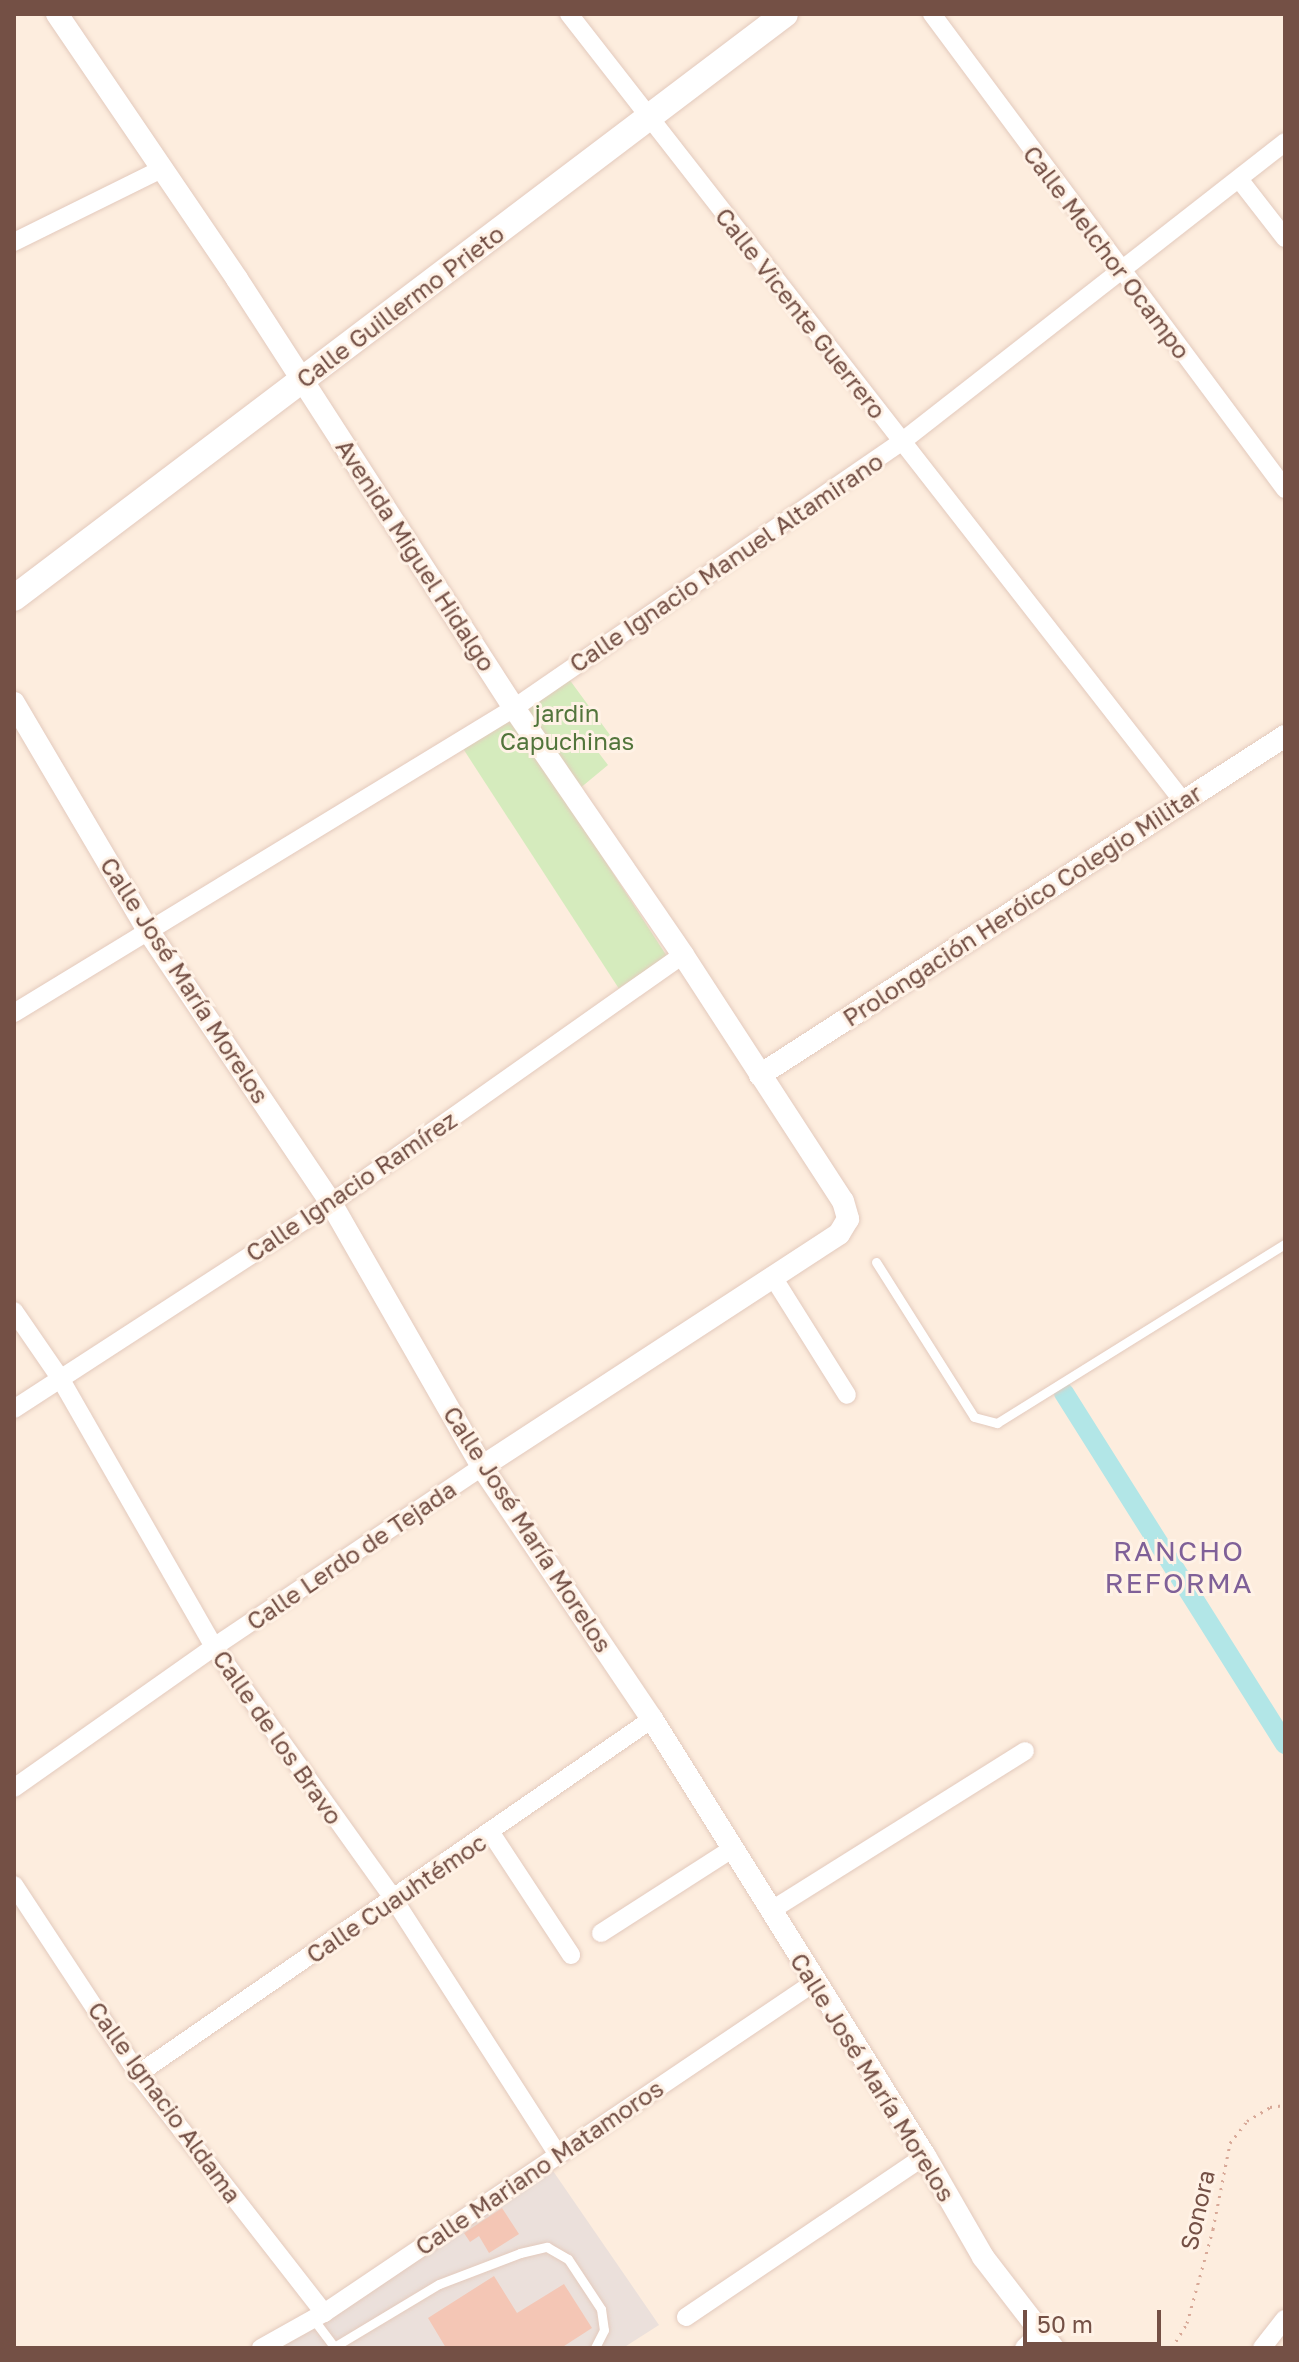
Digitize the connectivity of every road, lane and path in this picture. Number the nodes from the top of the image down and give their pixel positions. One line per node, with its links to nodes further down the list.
1 (57, 14): 7 (street, Avenida Miguel Hidalgo)
2 (569, 14): 5 (street, Calle Vicente Guerrero)
3 (785, 14): 5 (main road, Calle Guillermo Prieto)
4 (932, 14): 11 (street, Calle Melchor Ocampo)
5 (651, 118): 12 (main road, Calle Guillermo Prieto); 13 (street, Calle Vicente Guerrero)
6 (1285, 142): 8 (street, Calle Ignacio Manuel Altamirano)
7 (160, 170): 10 (street); 12 (street, Avenida Miguel Hidalgo)
8 (1239, 179): 9 (street); 11 (street, Calle Ignacio Manuel Altamirano)
9 (1285, 238)
10 (14, 242)
11 (1121, 273): 13 (street, Calle Ignacio Manuel Altamirano); 14 (street, Calle Melchor Ocampo)
12 (302, 378): 15 (main road, Calle Guillermo Prieto); 17 (street, Avenida Miguel Hidalgo)
13 (900, 443): 17 (street, Calle Ignacio Manuel Altamirano); 19 (street, Calle Vicente Guerrero)
14 (1285, 489)
15 (14, 598)
16 (14, 703): 20 (street, Calle José María Morelos)
17 (514, 708): 20 (street, Calle Ignacio Manuel Altamirano); 21 (street, Avenida Miguel Hidalgo)
18 (1285, 736): 19 (street, Prolongación Heróico Colegio Militar)
19 (1182, 800): 23 (street, Prolongación Heróico Colegio Militar)
20 (147, 929): 22 (street, Calle Ignacio Manuel Altamirano); 24 (street, Calle José María Morelos)
21 (683, 955): 23 (street, Avenida Miguel Hidalgo); 24 (street, Calle Ignacio Ramírez)
22 (14, 1013)
23 (760, 1075): 25 (street, Avenida Miguel Hidalgo)
24 (331, 1203): 30 (street, Calle Ignacio Ramírez); 33 (street, Calle José María Morelos)
25 (848, 1219): 28 (street, Calle Lerdo de Tejada)
26 (1285, 1244): 27 (lane)
27 (876, 1262)
28 (773, 1277): 31 (street); 33 (street, Calle Lerdo de Tejada)
29 (14, 1311): 30 (street, Calle de los Bravo)
30 (60, 1378): 32 (street, Calle Ignacio Ramírez); 34 (street, Calle de los Bravo)
31 (847, 1395)
32 (14, 1409)
33 (482, 1467): 34 (street, Calle Lerdo de Tejada); 35 (street, Calle José María Morelos)
34 (214, 1647): 37 (street, Calle Lerdo de Tejada); 41 (street, Calle de los Bravo)
35 (652, 1719): 38 (street, Calle Cuauhtémoc); 39 (street, Calle José María Morelos)
36 (1025, 1751): 42 (street)
37 (14, 1788)
38 (491, 1833): 41 (street, Calle Cuauhtémoc); 44 (street)
39 (732, 1849): 42 (street, Calle José María Morelos); 43 (street)
40 (14, 1885): 46 (street, Calle Ignacio Aldama)
41 (393, 1898): 46 (street, Calle Cuauhtémoc); 48 (street, Calle de los Bravo)
42 (770, 1911): 45 (street, Calle José María Morelos)
43 (601, 1933)
44 (571, 1955)
45 (815, 1982): 48 (street, Calle Mariano Matamoros); 49 (street, Calle José María Morelos)
46 (138, 2074): 50 (street, Calle Ignacio Aldama)
47 (1285, 2105): 58 (path, Sonora)
48 (557, 2153): 50 (street, Calle Mariano Matamoros)
49 (925, 2156): 51 (street); 53 (street, Calle José María Morelos)
50 (319, 2316): 54 (lane); 55 (street, Calle Mariano Matamoros)
51 (686, 2317)
52 (1285, 2319): 59 (street)
53 (1046, 2340): 57 (street)
54 (335, 2347): 56 (lane)
55 (261, 2348)
56 (595, 2348)
57 (1024, 2348)
58 (1172, 2348)
59 (1262, 2348)

